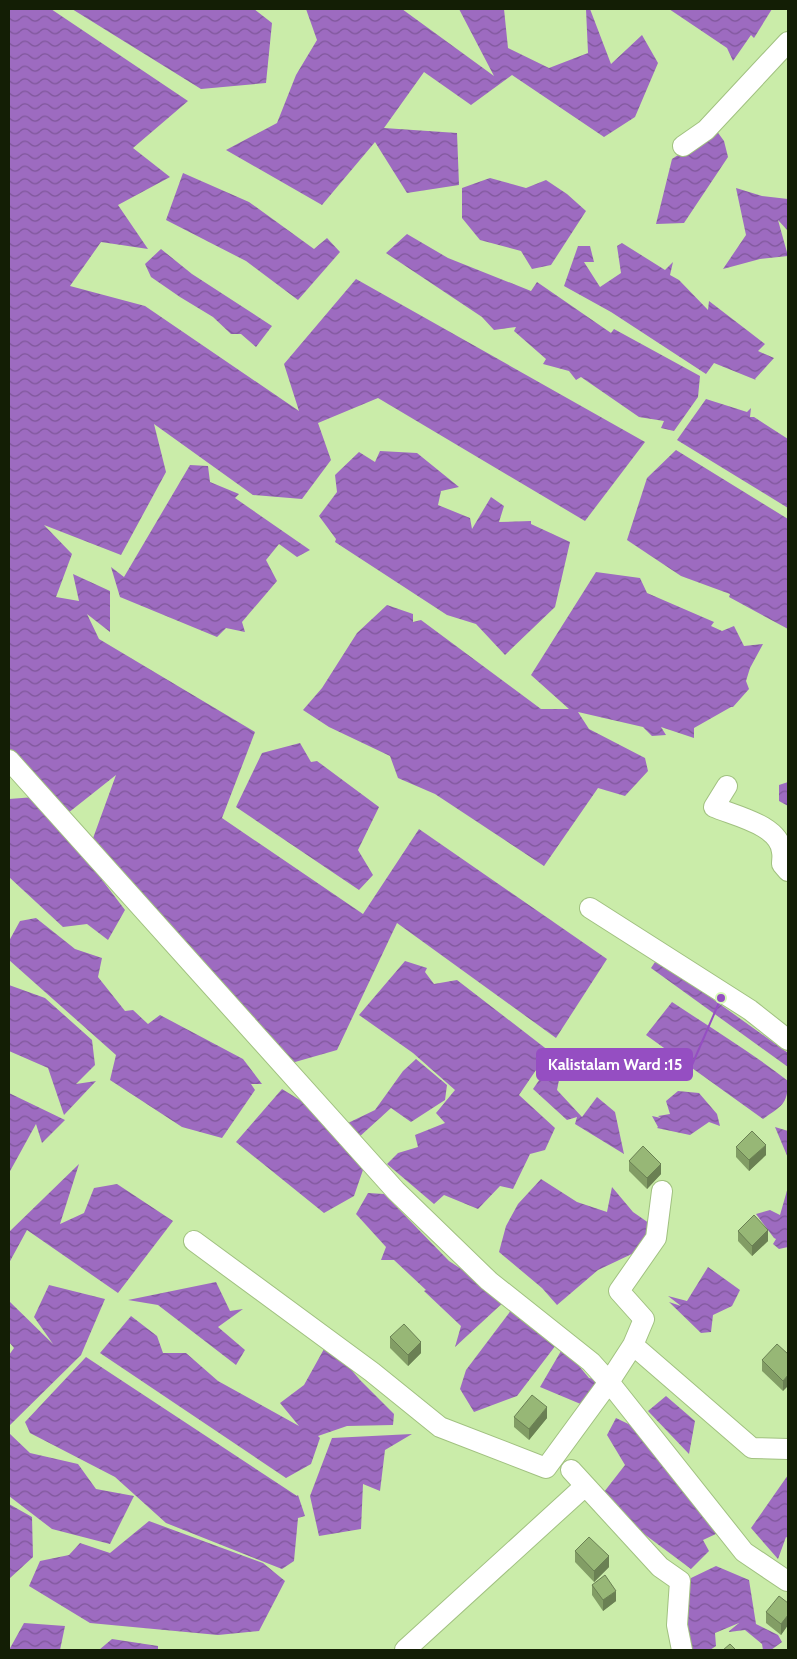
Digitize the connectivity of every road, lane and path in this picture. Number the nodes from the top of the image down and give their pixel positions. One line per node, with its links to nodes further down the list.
1 (788, 42): 2 (street)
2 (683, 146)
3 (9, 760): 11 (street)
4 (727, 786): 5 (street)
5 (788, 871)
6 (590, 908): 7 (street)
7 (788, 1040)
8 (662, 1191): 10 (street)
9 (194, 1241): 11 (street)
10 (633, 1345): 11 (street); 12 (street)
11 (609, 1382): 15 (street)
12 (788, 1449)
13 (571, 1470): 14 (street)
14 (586, 1486): 16 (street); 17 (street)
15 (787, 1581)
16 (404, 1650)
17 (682, 1650)

